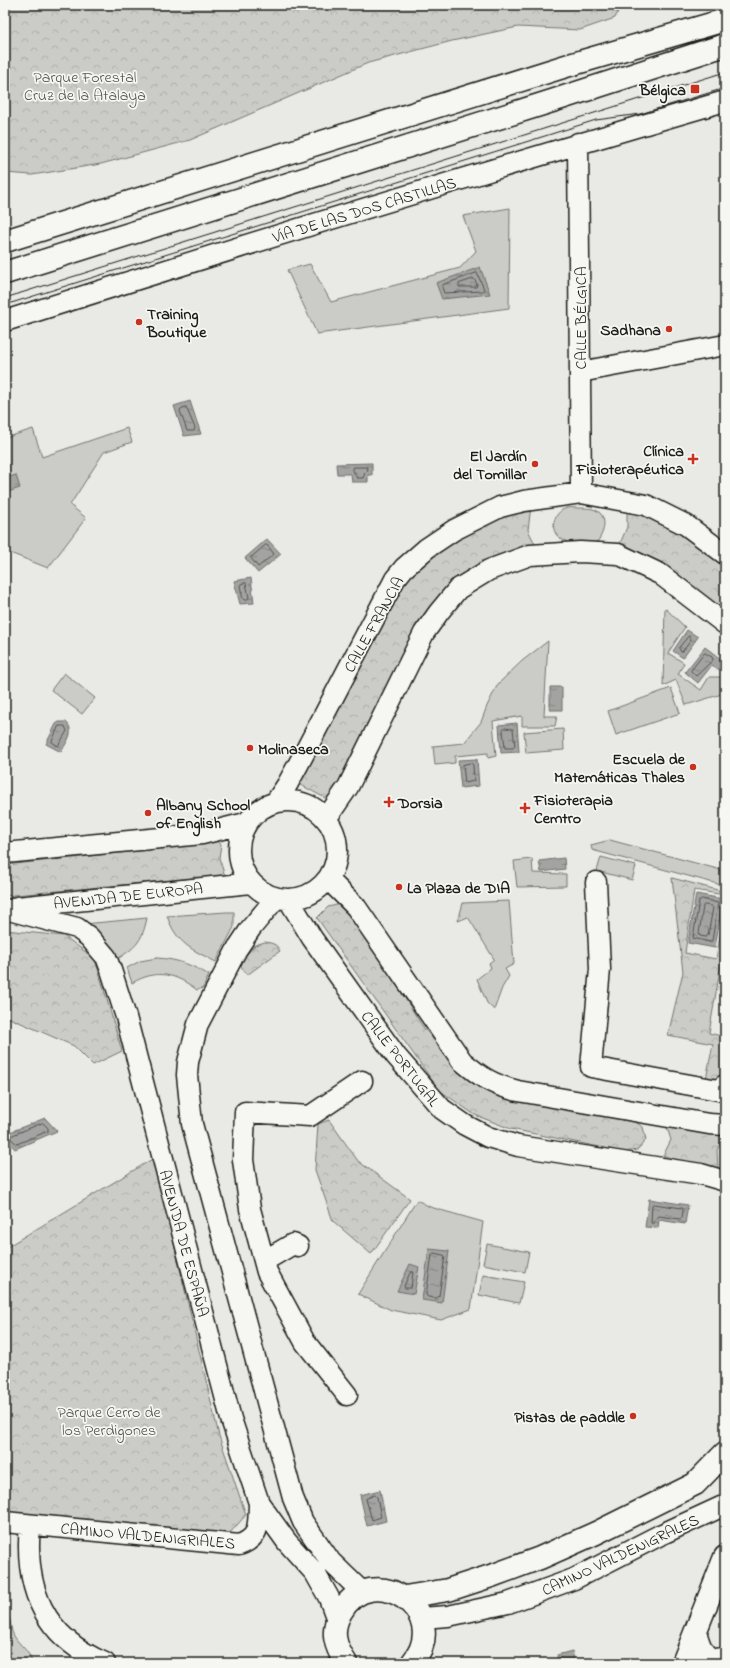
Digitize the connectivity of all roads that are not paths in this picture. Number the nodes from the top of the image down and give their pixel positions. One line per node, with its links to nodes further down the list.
1 (725, 8): 5 (main road)
2 (725, 20): 5 (main road)
3 (725, 45): 6 (main road)
4 (725, 55): 6 (main road)
5 (566, 66): 9 (main road)
6 (552, 101): 10 (main road)
7 (725, 101): 8 (street, VÍA DE LAS DOS CASTILLAS)
8 (578, 143): 11 (street, VÍA DE LAS DOS CASTILLAS); 13 (street, CALLE BÉLGICA)
9 (5, 241)
10 (5, 273)
11 (5, 321)
12 (725, 345): 13 (street)
13 (580, 372): 14 (street, CALLE BÉLGICA)
14 (581, 493): 15 (street, CALLE FRANCIA); 17 (street, CALLE FRANCIA)
15 (725, 554)
16 (725, 624): 18 (street)
17 (275, 803): 18 (street); 19 (street)
18 (326, 819): 21 (street)
19 (246, 823): 20 (street); 23 (street)
20 (5, 853)
21 (328, 879): 24 (street); 28 (street)
22 (596, 882): 26 (street)
23 (251, 883): 24 (street); 25 (street, AVENIDA DE EUROPA)
24 (283, 899): 29 (street, CALLE PORTUGAL); 39 (street)
25 (5, 909): 34 (street, AVENIDA DE ESPAÑA)
26 (725, 1085)
27 (356, 1089): 31 (street)
28 (725, 1125)
29 (725, 1181)
30 (298, 1246): 31 (street)
31 (264, 1261): 32 (street)
32 (347, 1395)
33 (725, 1453): 40 (main road)
34 (259, 1503): 37 (street, CAMINO VALDENIGRIALES); 42 (street, AVENIDA DE ESPAÑA)
35 (723, 1506): 41 (street, CAMINO VALDENIGRALES)
36 (5, 1522): 37 (street, CAMINO VALDENIGRIALES)
37 (30, 1524): 45 (street)
38 (725, 1557): 43 (main road)
39 (362, 1592): 40 (main road); 42 (main road)
40 (405, 1597): 41 (main road)
41 (422, 1618): 47 (main road)
42 (336, 1620): 46 (main road)
43 (696, 1631): 44 (street); 48 (main road)
44 (725, 1657)
45 (105, 1663)
46 (346, 1663)
47 (412, 1663)
48 (683, 1663)

